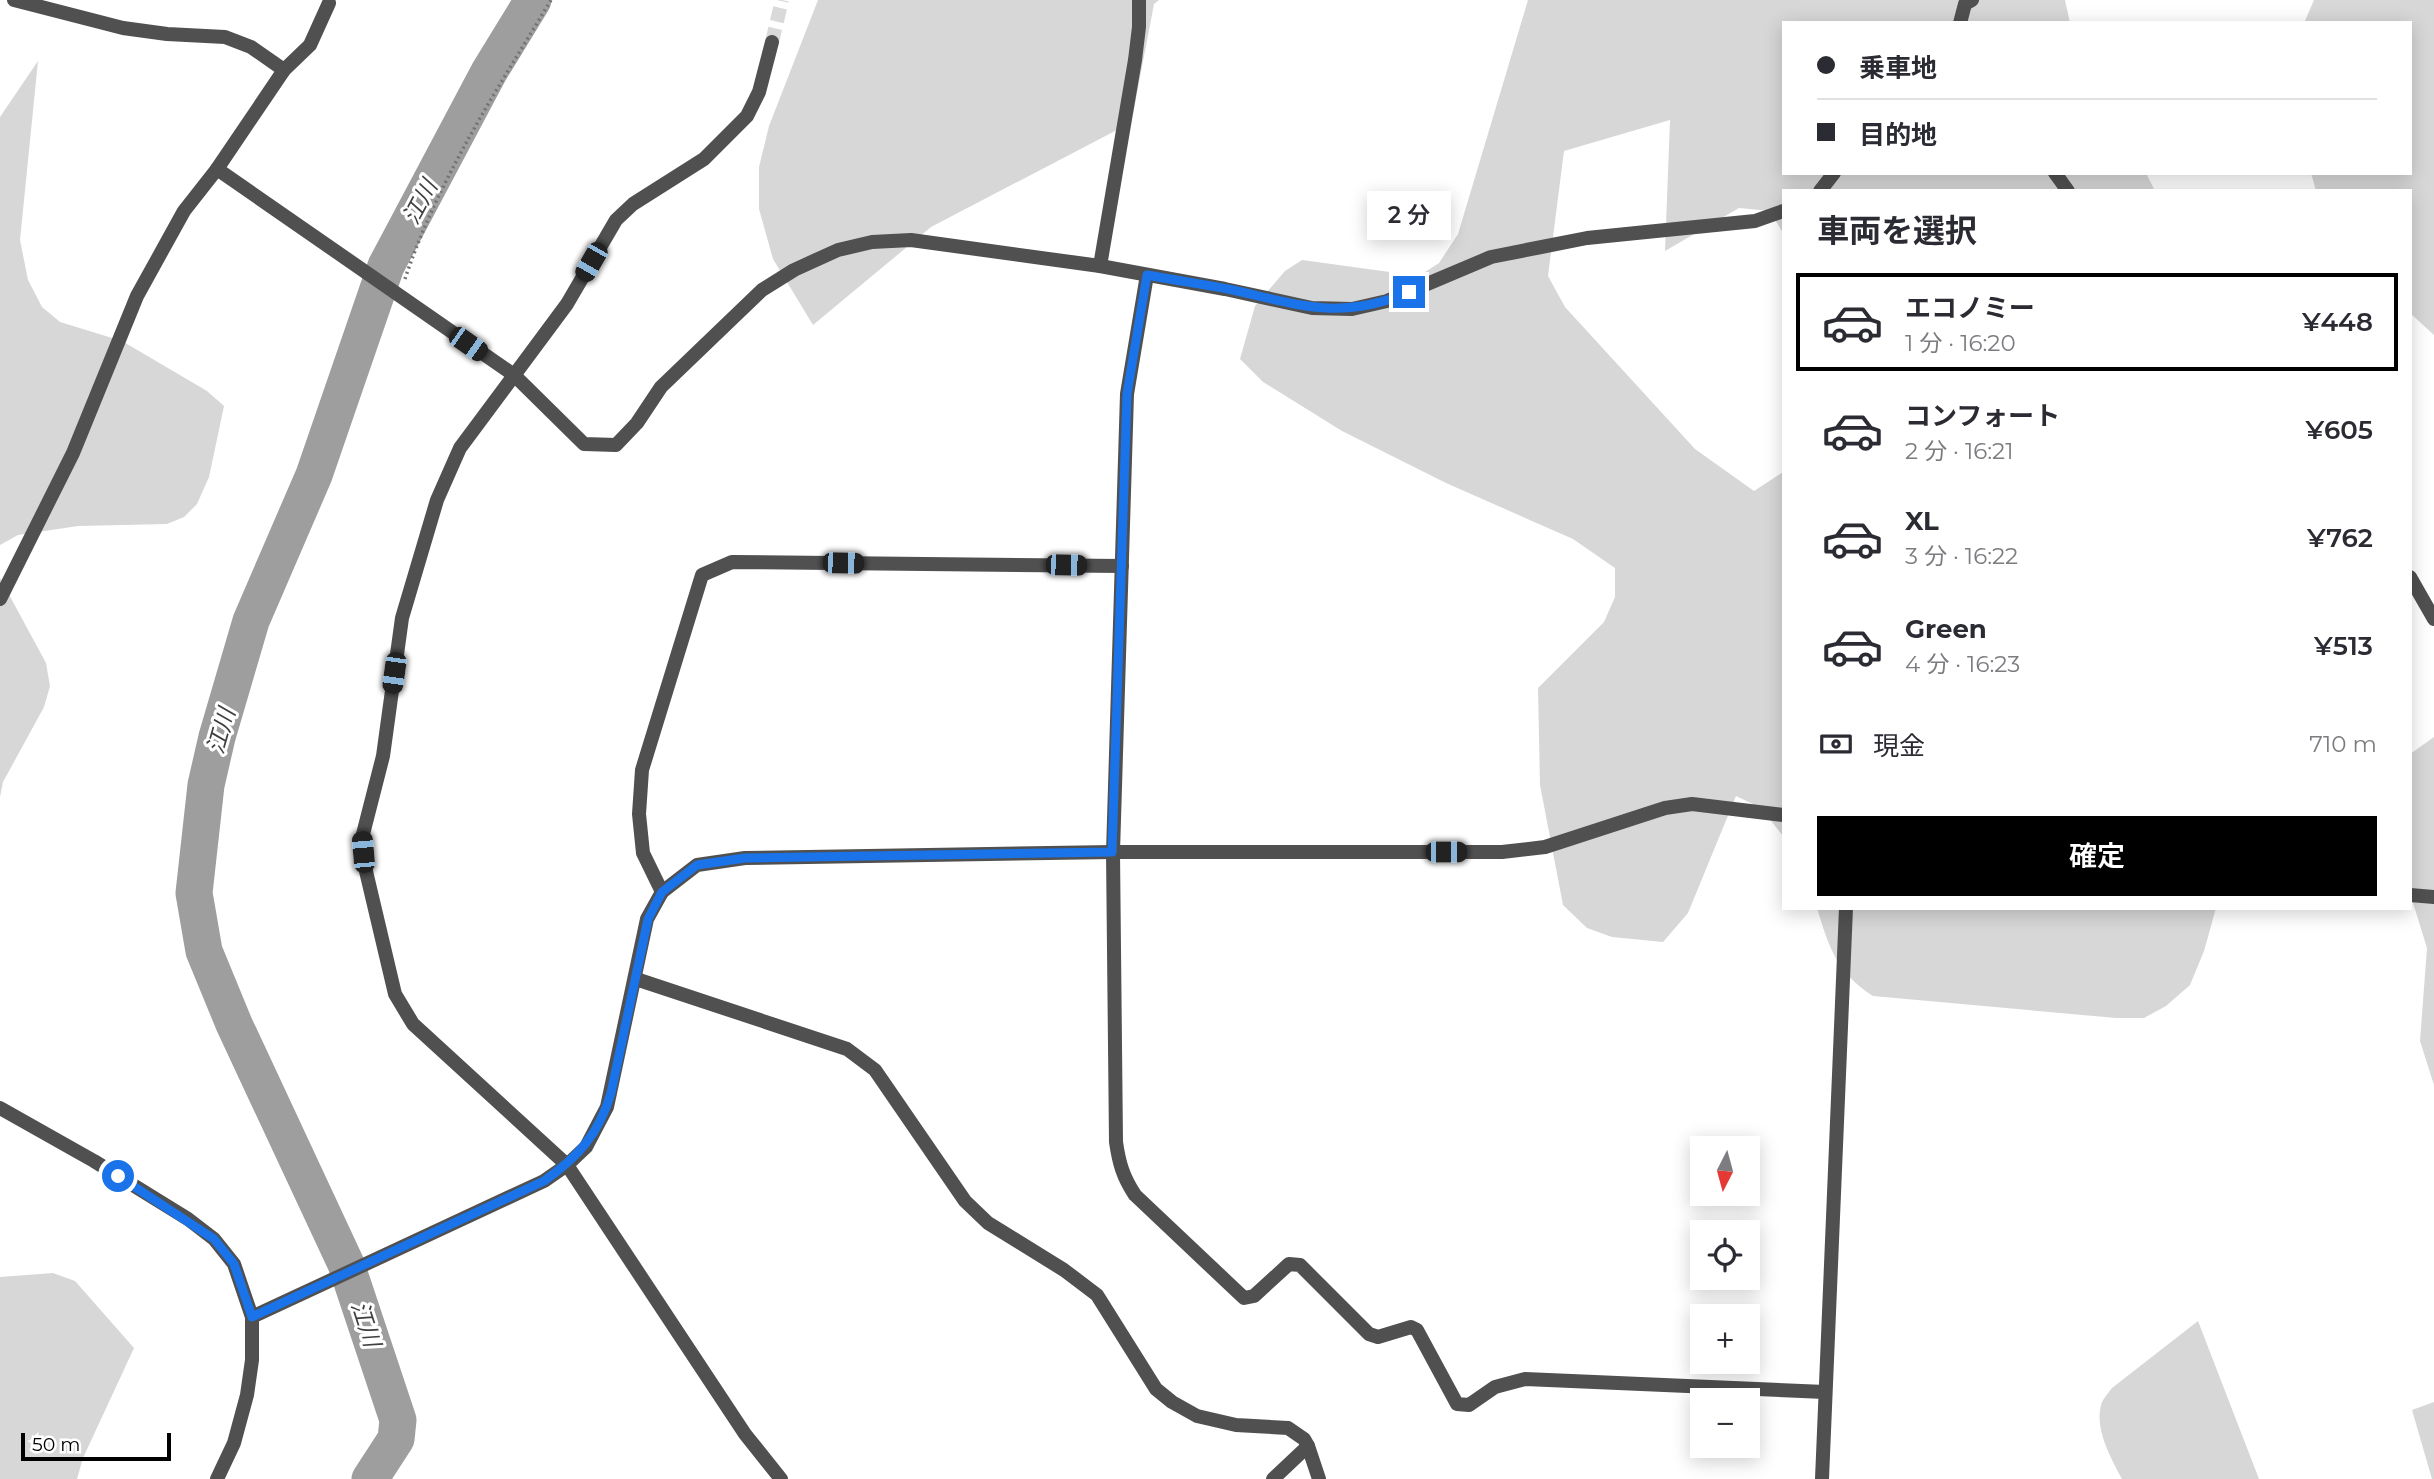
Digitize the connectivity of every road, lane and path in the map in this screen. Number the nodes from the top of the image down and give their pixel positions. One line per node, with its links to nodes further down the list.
1 (14, 0): 8 (street)
2 (551, 0): 15 (path)
3 (1139, 0): 13 (street)
4 (1972, 0): 6 (street)
5 (329, 4): 8 (street)
6 (1961, 21)
7 (772, 43): 16 (street)
8 (284, 70): 9 (street)
9 (217, 169): 15 (street); 19 (street)
10 (1832, 175): 11 (street)
11 (1822, 189)
12 (1782, 211): 14 (street)
13 (1100, 267): 14 (street); 16 (street)
14 (1147, 275): 17 (street)
15 (400, 296): 16 (street)
16 (514, 375): 29 (street)
17 (1122, 566): 22 (street); 23 (street)
18 (2412, 580): 20 (street)
19 (0, 599)
20 (2434, 619)
21 (1782, 815): 22 (street)
22 (1112, 852): 23 (street); 31 (street)
23 (662, 892): 27 (street)
24 (2412, 895): 25 (street)
25 (2434, 897)
26 (1846, 910): 31 (street)
27 (636, 979): 29 (street); 32 (street)
28 (0, 1108): 30 (street)
29 (567, 1165): 30 (street); 34 (street)
30 (252, 1317): 33 (street)
31 (1825, 1392): 37 (street)
32 (1308, 1446): 35 (street); 36 (street)
33 (217, 1479)
34 (781, 1479)
35 (1273, 1479)
36 (1319, 1479)
37 (1822, 1479)

